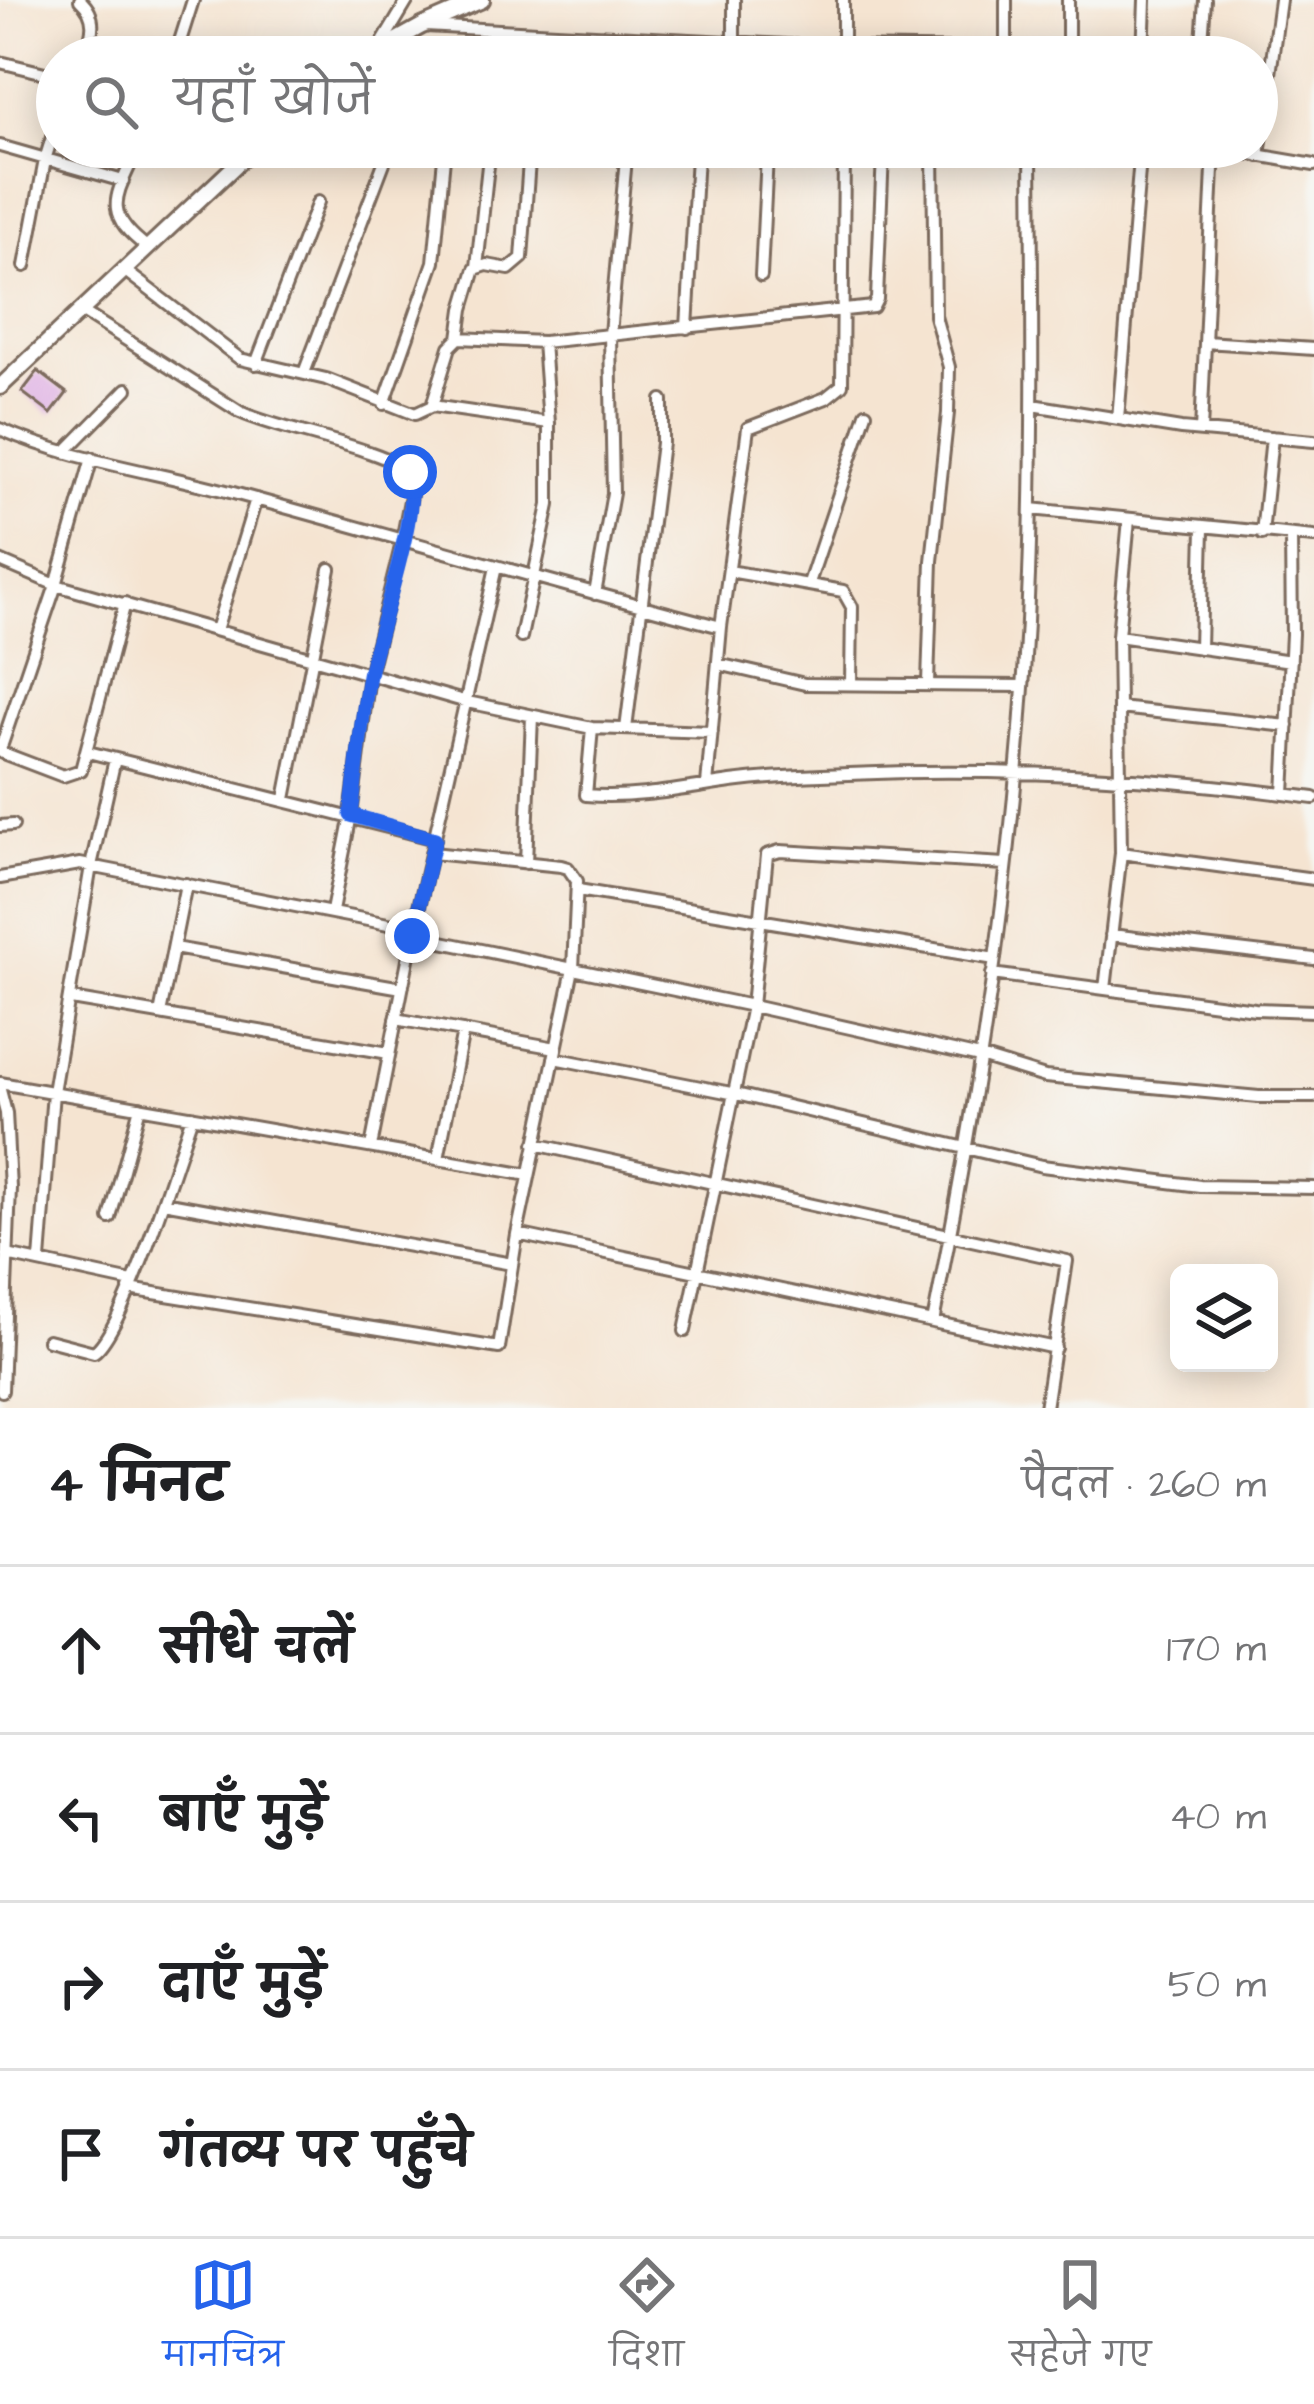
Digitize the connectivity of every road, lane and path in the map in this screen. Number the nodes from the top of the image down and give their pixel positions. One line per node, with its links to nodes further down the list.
1 (80, 0): 13 (street)
2 (193, 0): 14 (street)
3 (408, 0): 15 (street)
4 (734, 0): 18 (street)
5 (843, 0): 19 (street)
6 (1006, 0): 20 (street)
7 (1068, 0): 21 (street)
8 (1145, 0): 22 (street)
9 (1205, 0): 23 (street)
10 (1280, 0): 24 (street)
11 (470, 2): 12 (street)
12 (422, 26): 16 (street); 17 (street)
13 (90, 36)
14 (182, 36)
15 (388, 36)
16 (406, 36)
17 (617, 36)
18 (734, 36)
19 (843, 36)
20 (1006, 36)
21 (1068, 36)
22 (1144, 36)
23 (1202, 36)
24 (1275, 36)
25 (0, 62): 26 (street)
26 (36, 71)
27 (0, 146): 28 (street)
28 (36, 157)
29 (1278, 159): 30 (street)
30 (1314, 165)
31 (43, 168): 51 (street)
32 (75, 168): 48 (street)
33 (129, 168): 48 (street)
34 (232, 168): 50 (street)
35 (381, 168): 64 (street)
36 (442, 168): 68 (street)
37 (487, 168): 52 (street)
38 (528, 168): 52 (street)
39 (626, 168): 58 (street)
40 (697, 168): 57 (street)
41 (765, 168): 54 (street)
42 (844, 168): 55 (street)
43 (882, 168): 55 (street)
44 (933, 168): 108 (street)
45 (1030, 168): 70 (street)
46 (1139, 168): 72 (street)
47 (1212, 168): 61 (street)
48 (123, 181): 50 (street)
49 (317, 202): 63 (street)
50 (148, 248): 53 (street)
51 (25, 266)
52 (477, 267): 59 (street)
53 (124, 270): 56 (street); 63 (street)
54 (761, 275)
55 (844, 310): 57 (street); 91 (street)
56 (81, 311): 65 (street); 87 (street)
57 (687, 328): 58 (street)
58 (610, 334): 60 (street); 95 (street)
59 (460, 338): 60 (street); 69 (street)
60 (543, 342): 73 (street)
61 (1205, 342): 62 (street); 75 (street)
62 (1314, 349)
63 (256, 364): 64 (street)
64 (304, 373): 68 (street)
65 (0, 387)
66 (127, 389): 78 (street)
67 (662, 400): 97 (street)
68 (384, 404): 69 (street)
69 (432, 406): 73 (street)
70 (1033, 406): 72 (street); 81 (street)
71 (866, 413): 93 (street)
72 (1118, 419): 75 (street)
73 (549, 423): 92 (street)
74 (0, 429): 78 (street)
75 (1201, 431): 76 (street)
76 (1273, 437): 77 (street); 84 (street)
77 (1314, 441)
78 (66, 451): 79 (street)
79 (92, 458): 80 (street); 94 (street)
80 (256, 499): 87 (street); 99 (street)
81 (1030, 508): 82 (street); 109 (street)
82 (1129, 519): 83 (street); 100 (street)
83 (1203, 529): 84 (street); 102 (street)
84 (1262, 534): 85 (street)
85 (1291, 536): 86 (street); 104 (street)
86 (1314, 537)
87 (401, 543): 89 (street); 106 (street)
88 (0, 561): 94 (street)
89 (496, 568): 92 (street); 110 (street)
90 (330, 569): 103 (street)
91 (729, 571): 93 (street); 98 (street)
92 (536, 578): 95 (street); 101 (street)
93 (809, 583): 107 (street)
94 (56, 585): 96 (street); 117 (street)
95 (595, 594): 97 (street)
96 (125, 603): 99 (street); 118 (street)
97 (639, 606): 98 (street); 115 (street)
98 (721, 628): 105 (street)
99 (216, 630): 103 (street)
100 (1118, 636): 102 (street); 111 (street)
101 (521, 637)
102 (1201, 648): 104 (street)
103 (311, 659): 106 (street); 125 (street)
104 (1292, 661): 113 (street)
105 (718, 664): 107 (street); 116 (street)
106 (369, 675): 110 (street); 126 (street)
107 (851, 683): 108 (street)
108 (928, 683): 109 (street)
109 (1022, 686): 120 (street)
110 (466, 702): 112 (street); 127 (street)
111 (1119, 708): 113 (street); 121 (street)
112 (532, 716): 114 (street); 130 (street)
113 (1288, 726): 123 (street)
114 (592, 728): 115 (street); 122 (street)
115 (626, 729): 116 (street)
116 (712, 732): 122 (street)
117 (0, 751): 118 (street)
118 (88, 752): 119 (street)
119 (115, 759): 125 (street); 132 (street)
120 (1014, 772): 121 (street); 122 (street); 131 (street)
121 (1121, 776): 123 (street); 129 (street)
122 (707, 785)
123 (1284, 794): 124 (street)
124 (1314, 798)
125 (285, 800): 126 (street)
126 (351, 815): 127 (street); 137 (street)
127 (435, 839): 128 (street)
128 (432, 853): 130 (street); 139 (street)
129 (1120, 853): 134 (street); 140 (street)
130 (526, 863): 136 (street)
131 (1005, 864): 138 (street); 142 (street)
132 (91, 866): 133 (street); 135 (street); 148 (street)
133 (0, 878)
134 (1314, 879)
135 (186, 884): 137 (street); 141 (street)
136 (578, 890): 138 (street); 144 (street)
137 (332, 911): 139 (street)
138 (759, 919): 142 (street); 149 (street)
139 (413, 933): 144 (street); 146 (street)
140 (1112, 934): 143 (street); 147 (street)
141 (174, 948): 146 (street); 151 (street)
142 (994, 959): 145 (street)
143 (1314, 959)
144 (573, 969): 149 (street); 155 (street)
145 (992, 974): 147 (street); 156 (street)
146 (402, 988): 152 (street)
147 (1106, 989): 150 (street)
148 (71, 999): 151 (street); 158 (street)
149 (752, 1006): 156 (street); 159 (street)
150 (1314, 1011)
151 (160, 1014): 154 (street)
152 (396, 1018): 153 (street); 154 (street)
153 (463, 1031): 155 (street); 166 (street)
154 (389, 1053): 165 (street)
155 (555, 1053): 159 (street); 163 (street)
156 (980, 1057): 160 (street); 164 (street)
157 (0, 1086): 158 (street); 174 (street)
158 (53, 1092): 161 (street); 175 (street)
159 (736, 1094): 164 (street); 168 (street)
160 (1314, 1097)
161 (140, 1107): 162 (street); 171 (street)
162 (192, 1116): 165 (street); 170 (street)
163 (535, 1144): 167 (street); 168 (street)
164 (965, 1146): 169 (street); 173 (street)
165 (371, 1147): 166 (street)
166 (438, 1159): 167 (street)
167 (529, 1175): 172 (street)
168 (716, 1184): 173 (street); 177 (street)
169 (1314, 1188)
170 (163, 1202): 176 (street); 178 (street)
171 (110, 1218)
172 (517, 1234): 176 (street); 177 (street)
173 (950, 1235): 179 (street); 182 (street)
174 (7, 1256): 175 (street); 183 (street)
175 (40, 1260): 178 (street)
176 (512, 1264): 178 (street)
177 (697, 1272): 179 (street); 180 (street)
178 (131, 1286): 181 (street)
179 (933, 1322): 182 (street)
180 (685, 1331)
181 (48, 1340)
182 (1054, 1348): 184 (street)
183 (2, 1391)
184 (1045, 1408)

